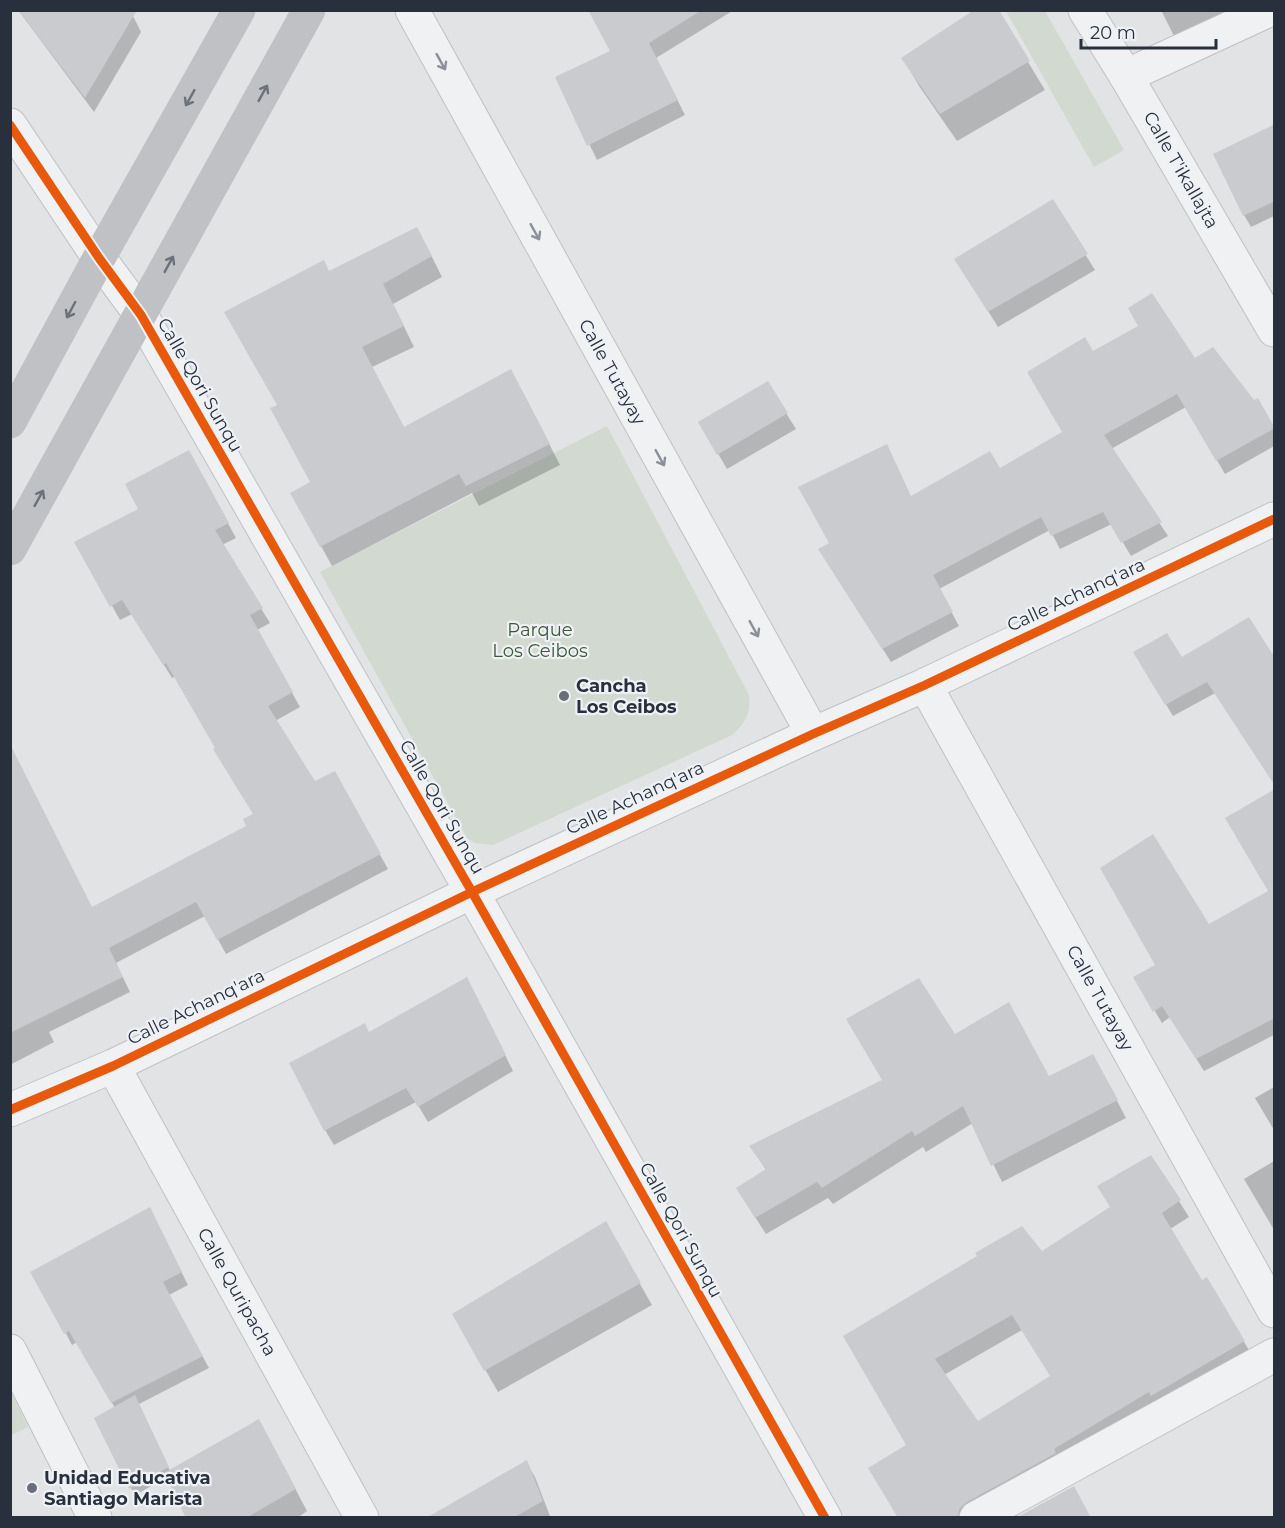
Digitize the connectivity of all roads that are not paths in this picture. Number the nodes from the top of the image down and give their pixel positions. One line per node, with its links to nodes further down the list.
1 (239, 10): 8 (main road, one-way to 8)
2 (309, 10): 9 (main road, one-way to 2)
3 (412, 10): 15 (street, Calle Tutayay, one-way to 15)
4 (1085, 10): 6 (street, Calle T'ikallajta)
5 (1269, 10): 6 (street)
6 (1126, 76): 10 (street, Calle T'ikallajta)
7 (10, 125): 8 (street, Calle Qori Sunqu)
8 (99, 258): 9 (street, Calle Qori Sunqu); 11 (main road, one-way to 11)
9 (141, 315): 13 (main road, one-way to 9); 16 (street, Calle Qori Sunqu)
10 (1275, 330)
11 (10, 422)
12 (1275, 519): 14 (street, Calle Achanq'ara)
13 (10, 549)
14 (926, 685): 15 (street, Calle Achanq'ara); 19 (street, Calle Tutayay)
15 (813, 734): 16 (street, Calle Achanq'ara)
16 (472, 892): 17 (street, Calle Achanq'ara); 24 (street, Calle Qori Sunqu)
17 (113, 1066): 18 (street, Calle Achanq'ara); 23 (street, Calle Quripacha)
18 (10, 1110)
19 (1275, 1311)
20 (10, 1351): 22 (street)
21 (1275, 1355): 25 (street)
22 (95, 1518)
23 (362, 1518)
24 (825, 1518)
25 (976, 1518)

